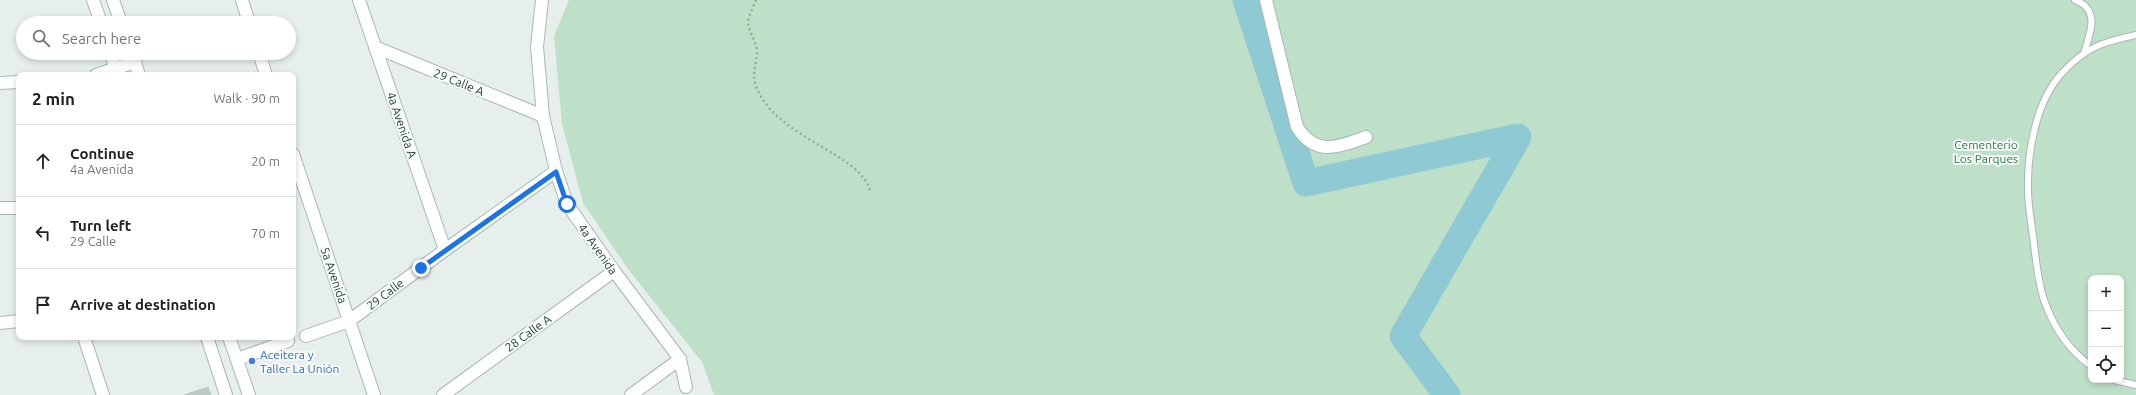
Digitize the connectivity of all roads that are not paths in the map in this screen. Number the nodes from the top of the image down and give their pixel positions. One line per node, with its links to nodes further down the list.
1 (93, 0): 8 (street)
2 (113, 0): 9 (street)
3 (242, 0): 10 (street)
4 (359, 0): 12 (street, 4a Avenida A)
5 (542, 0): 23 (street, 4a Avenida)
6 (1266, 0): 24 (street)
7 (2075, 0): 13 (lane)
8 (99, 16)
9 (119, 16)
10 (247, 16)
11 (2136, 35): 13 (lane)
12 (375, 47): 23 (street, 29 Calle A); 29 (street, 4a Avenida A)
13 (2084, 53): 41 (lane)
14 (113, 60): 18 (street)
15 (130, 60): 18 (street)
16 (134, 60): 19 (street)
17 (261, 60): 20 (street)
18 (117, 72)
19 (138, 72)
20 (265, 72)
21 (16, 82): 22 (street)
22 (0, 84)
23 (543, 116): 26 (street, 4a Avenida)
24 (1366, 137)
25 (296, 163): 32 (street, 5a Avenida)
26 (556, 172): 29 (street, 29 Calle); 30 (street, 4a Avenida)
27 (0, 208): 28 (street)
28 (16, 208)
29 (445, 250): 32 (street, 29 Calle)
30 (614, 271): 40 (street, 4a Avenida); 49 (street, 28 Calle A)
31 (16, 321): 33 (street)
32 (349, 321): 34 (street, 29 Calle); 48 (street, 5a Avenida)
33 (0, 323)
34 (306, 336)
35 (85, 340): 45 (street)
36 (208, 340): 46 (street)
37 (230, 340): 39 (street)
38 (288, 342): 39 (street)
39 (236, 359): 47 (street)
40 (680, 359): 44 (street, 4a Avenida); 50 (street)
41 (2088, 364)
42 (2124, 382): 43 (lane)
43 (2136, 385)
44 (686, 388)
45 (104, 395)
46 (226, 395)
47 (249, 395)
48 (374, 395)
49 (443, 395)
50 (631, 395)

